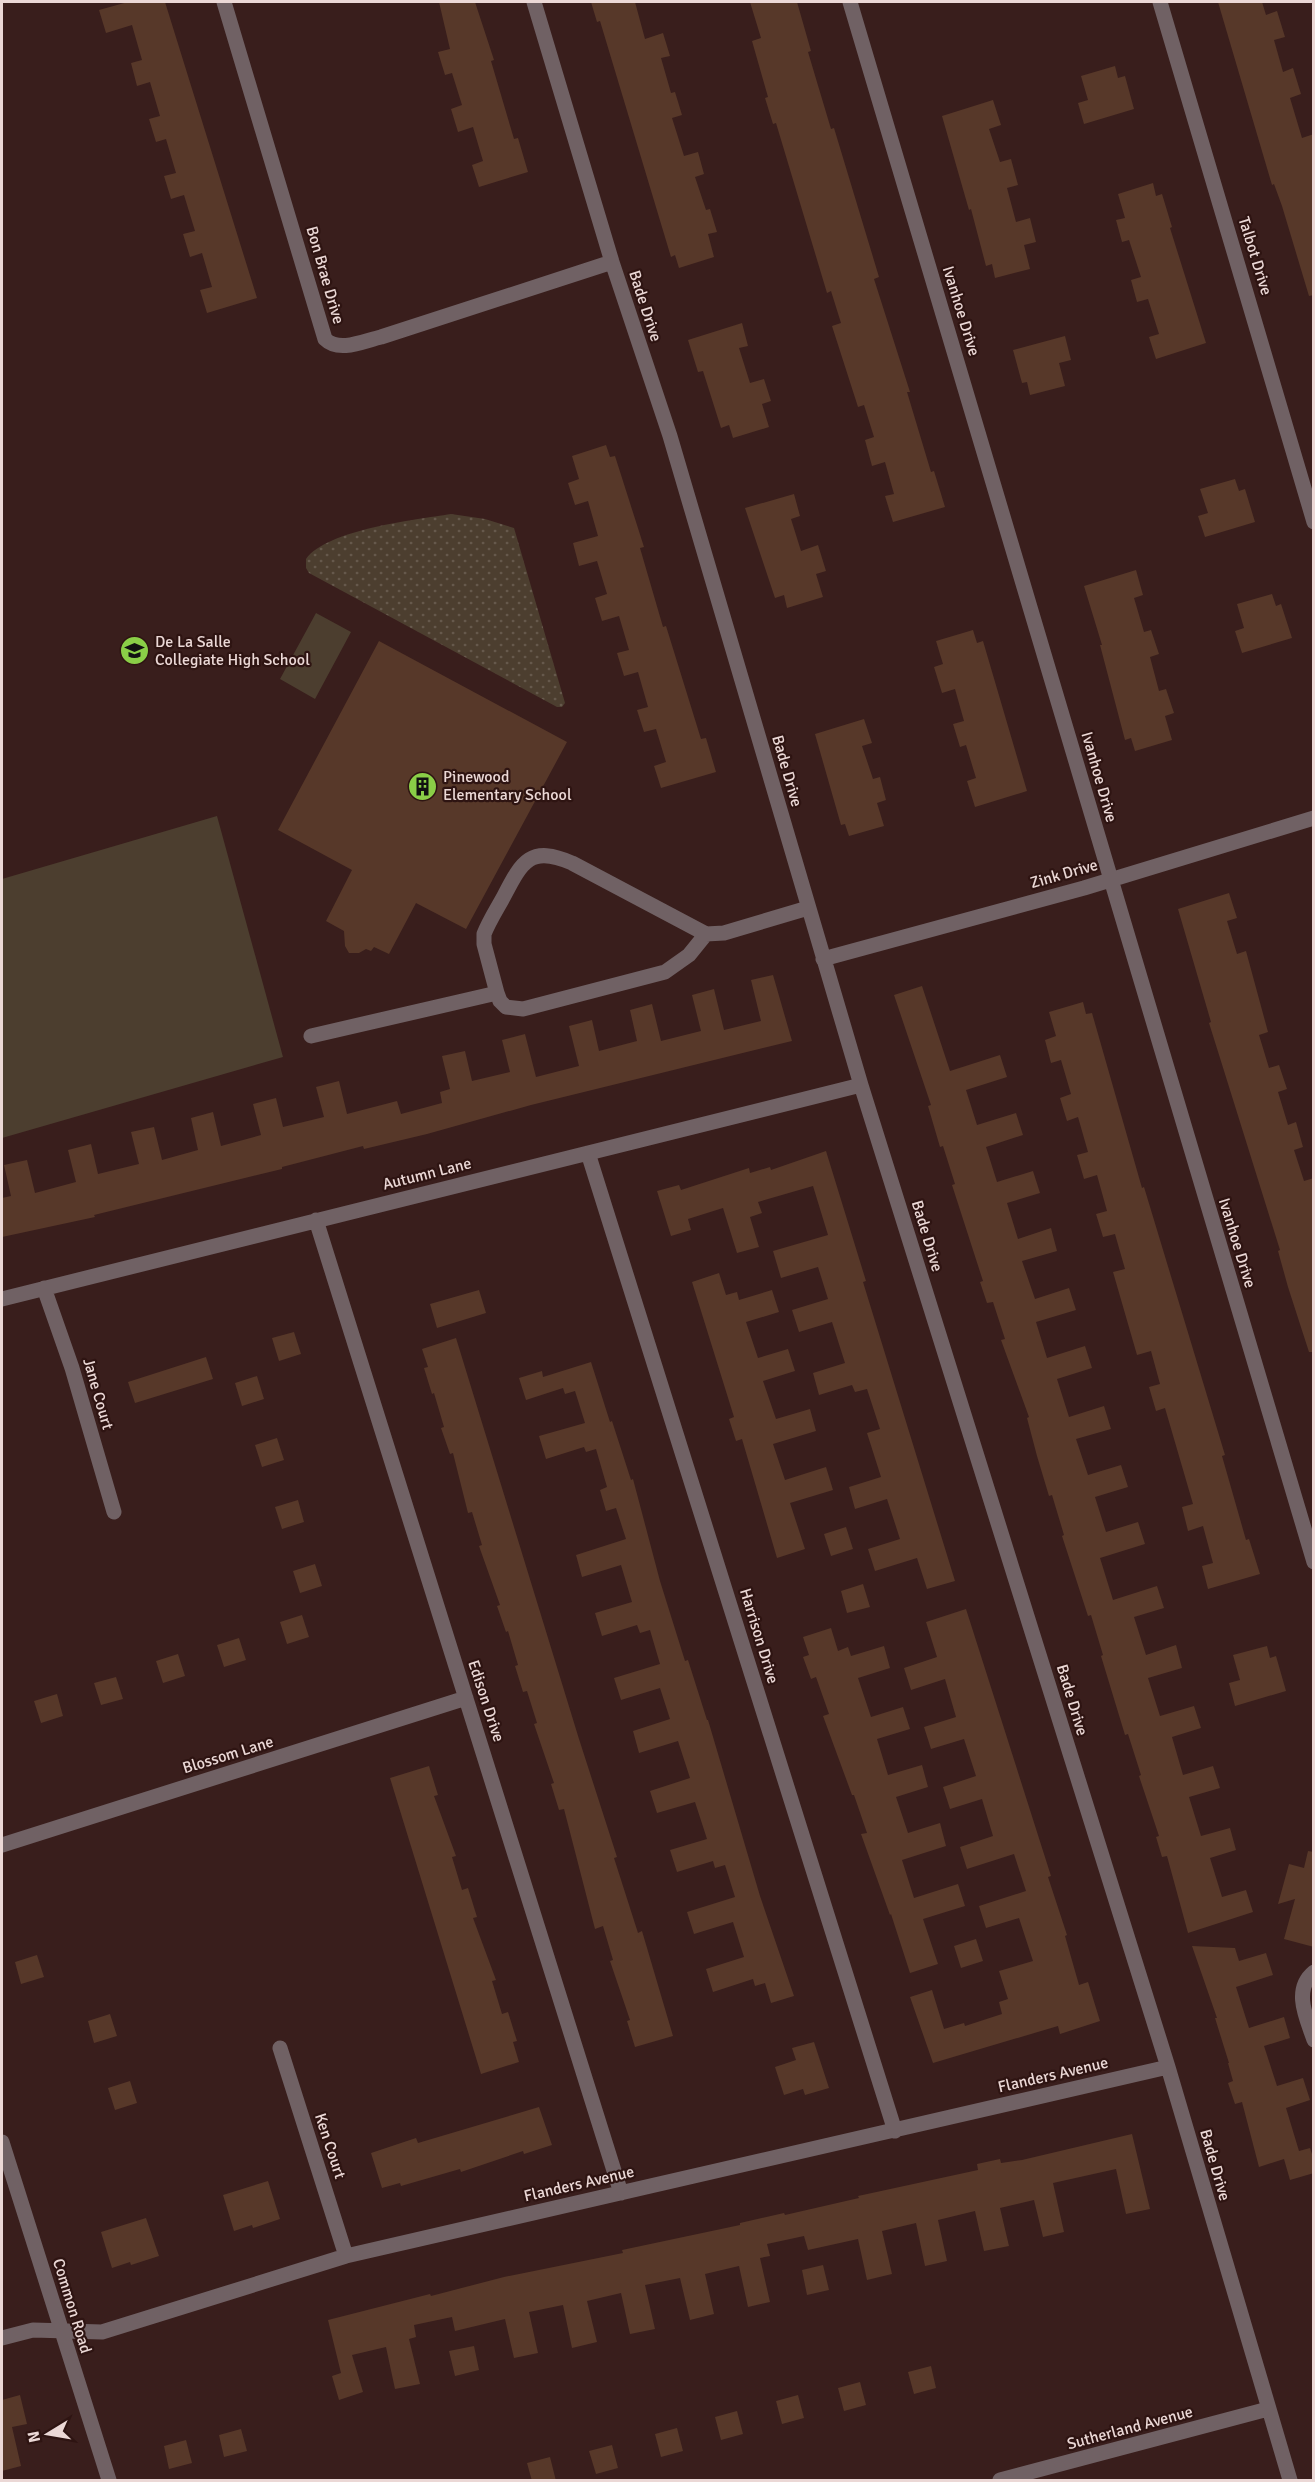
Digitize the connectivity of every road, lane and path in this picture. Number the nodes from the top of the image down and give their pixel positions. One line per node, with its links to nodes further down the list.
1 (224, 2): 5 (street, Bon Brae Drive)
2 (534, 2): 5 (street, Bade Drive)
3 (850, 2): 8 (street, Ivanhoe Drive)
4 (1160, 2): 6 (street, Talbot Drive)
5 (612, 262): 9 (street, Bade Drive)
6 (1314, 522)
7 (1314, 818): 8 (street, Zink Drive)
8 (1111, 879): 11 (street, Zink Drive); 20 (street, Ivanhoe Drive)
9 (808, 908): 10 (street); 11 (street, Bade Drive)
10 (706, 934): 12 (street); 12 (street)
11 (823, 959): 14 (street, Bade Drive)
12 (497, 993): 13 (street)
13 (311, 1036)
14 (861, 1085): 15 (street, Autumn Lane); 26 (street, Bade Drive)
15 (588, 1153): 16 (street, Autumn Lane); 27 (street, Harrison Drive)
16 (316, 1220): 17 (street, Autumn Lane); 21 (street, Edison Drive)
17 (44, 1288): 18 (street, Autumn Lane); 19 (street, Jane Court)
18 (2, 1299)
19 (114, 1512)
20 (1314, 1562)
21 (466, 1698): 22 (street, Blossom Lane); 29 (street, Edison Drive)
22 (2, 1845)
23 (1314, 1972): 24 (street)
24 (1314, 2040)
25 (280, 2048): 30 (street, Ken Court)
26 (1168, 2067): 27 (street, Flanders Avenue); 33 (street, Bade Drive)
27 (895, 2131): 29 (street, Flanders Avenue)
28 (2, 2142): 31 (street, Common Road)
29 (621, 2193): 30 (street, Flanders Avenue)
30 (346, 2256): 31 (street, Flanders Avenue)
31 (61, 2331): 32 (street, Flanders Avenue); 34 (street, Common Road)
32 (2, 2338)
33 (1268, 2409): 35 (street, Sutherland Avenue); 36 (street, Bade Drive)
34 (109, 2481)
35 (1000, 2481)
36 (1290, 2481)

